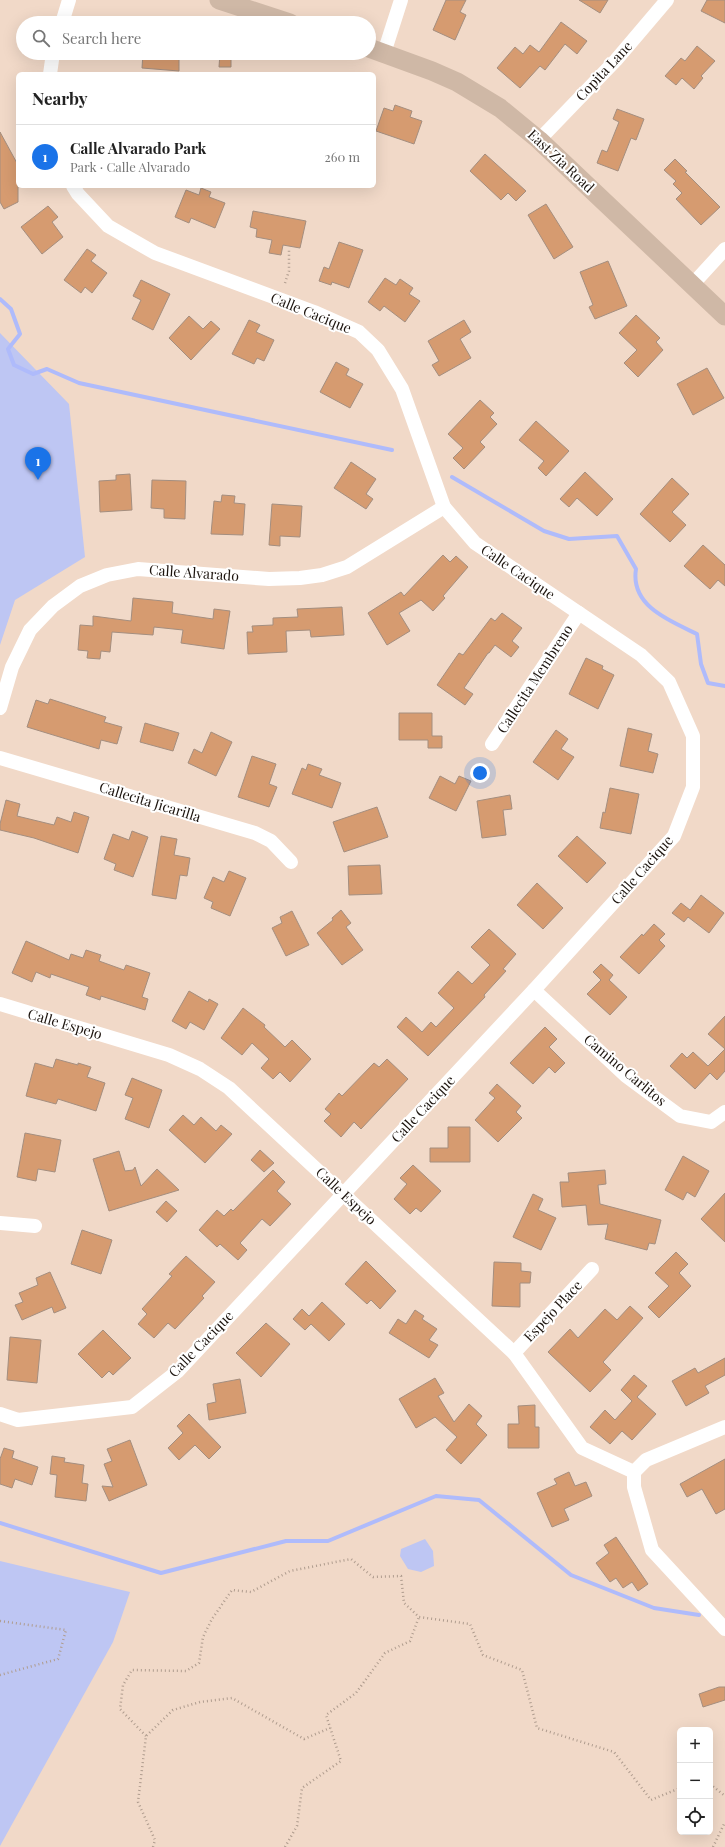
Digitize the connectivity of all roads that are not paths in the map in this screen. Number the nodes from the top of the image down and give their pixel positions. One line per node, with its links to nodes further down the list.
1 (68, 0): 5 (street)
2 (219, 0): 6 (street)
3 (401, 0): 7 (street)
4 (667, 0): 10 (street, Copita Lane)
5 (64, 16)
6 (268, 16)
7 (376, 51): 10 (street, East Zia Road)
8 (52, 60): 9 (street)
9 (50, 72)
10 (539, 140): 13 (street, East Zia Road)
11 (75, 188): 15 (street, Calle Cacique)
12 (725, 248): 13 (street)
13 (692, 285): 14 (street, East Zia Road)
14 (725, 316)
15 (444, 507): 16 (street, Calle Cacique); 17 (street, Calle Alvarado)
16 (579, 613): 18 (street, Callecita Membreno); 21 (street, Calle Cacique)
17 (0, 708)
18 (492, 744)
19 (0, 758): 20 (street, Callecita Jicarilla)
20 (291, 862)
21 (534, 990): 23 (street, Camino Carlitos); 24 (street, Calle Cacique)
22 (0, 1005): 24 (street, Calle Espejo)
23 (725, 1112)
24 (344, 1194): 28 (street, Calle Espejo); 29 (street, Calle Cacique)
25 (0, 1223): 26 (street)
26 (35, 1226)
27 (592, 1269): 28 (street, Espejo Place)
28 (514, 1353): 31 (street, Calle Espejo)
29 (0, 1414)
30 (725, 1427): 31 (street)
31 (634, 1472): 32 (street)
32 (725, 1629)

